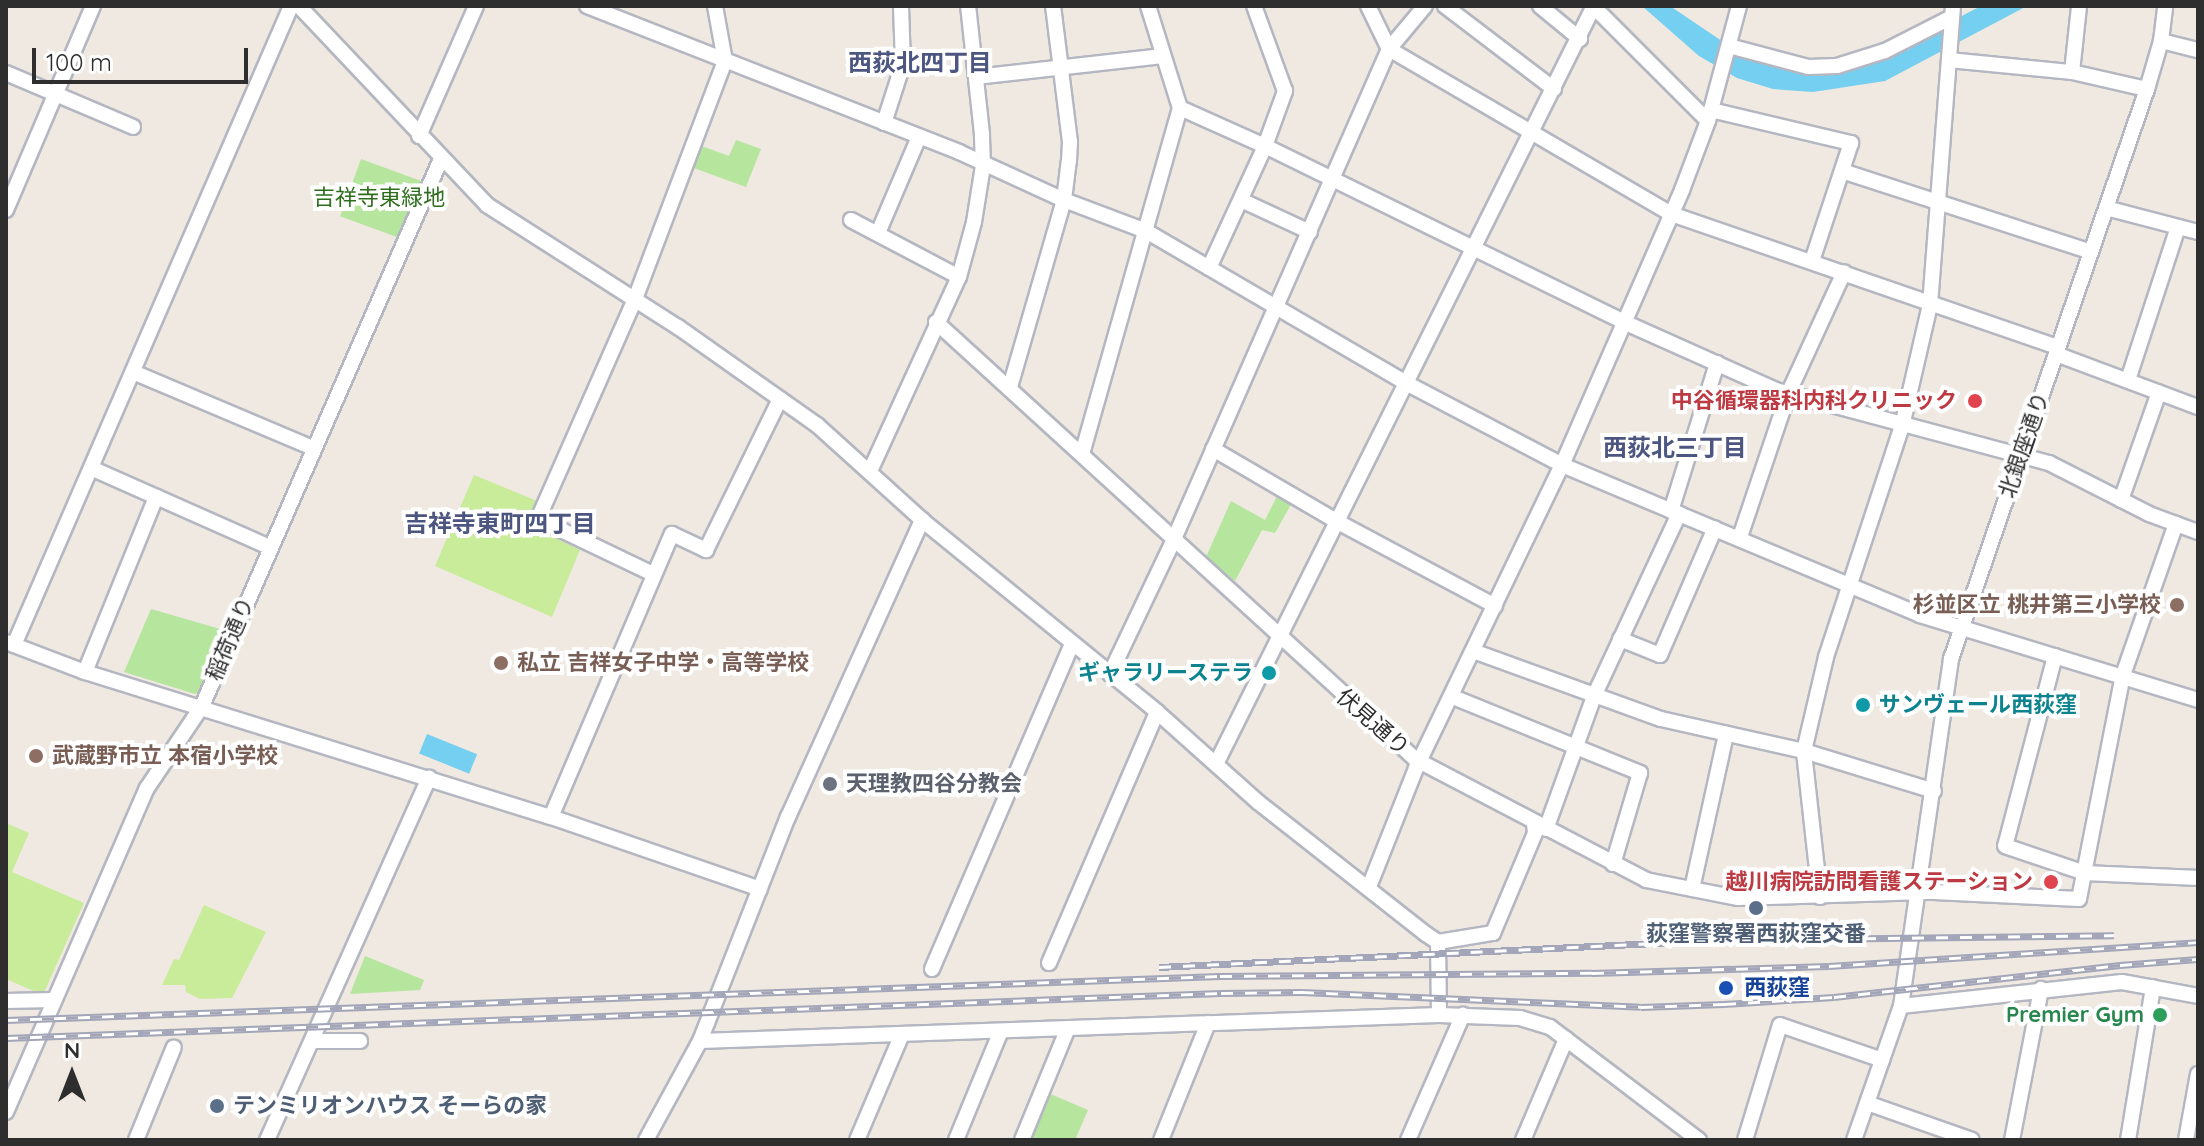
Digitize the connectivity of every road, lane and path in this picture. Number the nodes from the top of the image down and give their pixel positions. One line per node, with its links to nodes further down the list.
1 (93, 6): 36 (street)
2 (291, 6): 74 (street)
3 (299, 6): 42 (street)
4 (476, 6): 42 (street)
5 (587, 6): 20 (street)
6 (715, 6): 29 (street)
7 (901, 6): 39 (street)
8 (968, 6): 33 (street)
9 (1053, 6): 30 (street)
10 (1148, 6): 28 (street)
11 (1254, 6): 44 (street)
12 (1368, 6): 25 (street)
13 (1425, 6): 25 (street)
14 (1445, 6): 34 (street)
15 (1540, 6): 22 (street)
16 (1594, 6): 22 (street); 38 (street)
17 (1739, 6): 24 (street)
18 (2079, 6): 31 (street)
19 (2165, 6): 23 (street, 北銀座通り)
20 (616, 12): 29 (street)
21 (1953, 15): 24 (street); 27 (street)
22 (1580, 39): 34 (street)
23 (2161, 41): 26 (street); 35 (street, 北銀座通り)
24 (1728, 48): 38 (street)
25 (1389, 49): 41 (street); 48 (street)
26 (2198, 50)
27 (1950, 53): 31 (street); 51 (street)
28 (1163, 56): 30 (street); 37 (street)
29 (725, 61): 39 (street); 67 (street)
30 (1061, 67): 33 (street); 49 (street)
31 (2072, 72): 35 (street)
32 (6, 73): 36 (street)
33 (976, 77): 46 (street)
34 (1554, 89): 41 (street)
35 (2147, 89): 52 (street, 北銀座通り)
36 (55, 94): 40 (street); 53 (street)
37 (1180, 108): 44 (street); 57 (street)
38 (1710, 116): 47 (street); 54 (street)
39 (884, 123): 43 (street)
40 (133, 127)
41 (1532, 133): 54 (street); 61 (street)
42 (419, 136): 45 (street)
43 (919, 137): 46 (street); 60 (street)
44 (1265, 146): 48 (street); 50 (street)
45 (441, 159): 67 (street); 83 (street, 稲荷通り)
46 (983, 166): 49 (street); 66 (street)
47 (1842, 171): 51 (street); 63 (street)
48 (1333, 181): 58 (street); 61 (street)
49 (1064, 200): 57 (street); 77 (street)
50 (1241, 200): 58 (street); 64 (street)
51 (1941, 202): 62 (street); 68 (street)
52 (2106, 208): 56 (street); 62 (street, 北銀座通り)
53 (6, 210)
54 (1671, 214): 63 (street); 71 (street)
55 (851, 220): 60 (street)
56 (2178, 227): 59 (street); 75 (street)
57 (1146, 231): 64 (street); 85 (street)
58 (1310, 232): 69 (street)
59 (2198, 232)
60 (878, 233): 66 (street)
61 (1476, 249): 71 (street); 76 (street)
62 (2091, 252): 72 (street, 北銀座通り)
63 (1812, 261): 65 (street)
64 (1209, 268): 69 (street)
65 (1844, 272): 68 (street); 79 (street)
66 (959, 277): 70 (street)
67 (635, 299): 80 (street); 101 (street)
68 (1930, 305): 72 (street); 82 (street)
69 (1276, 309): 76 (street); 84 (street)
70 (936, 322): 77 (street, 伏見通り); 89 (street)
71 (1626, 323): 73 (street); 87 (street)
72 (2057, 350): 75 (street); 86 (street, 北銀座通り)
73 (1717, 363): 79 (street); 92 (street)
74 (133, 372): 83 (street); 88 (street)
75 (2128, 380): 78 (street)
76 (1406, 383): 87 (street); 94 (street)
77 (1010, 387): 85 (street, 伏見通り)
78 (2159, 392): 81 (street); 91 (street)
79 (1788, 394): 82 (street); 98 (street)
80 (780, 399): 89 (street); 101 (street)
81 (2198, 407)
82 (1902, 426): 86 (street); 102 (street)
83 (313, 448): 100 (street, 稲荷通り)
84 (1213, 449): 94 (street); 99 (street)
85 (1082, 454): 99 (street, 伏見通り)
86 (2020, 455): 91 (street); 104 (street, 北銀座通り)
87 (1562, 465): 92 (street); 103 (street)
88 (91, 468): 90 (street); 107 (street)
89 (870, 471): 93 (street)
90 (156, 497): 100 (street); 111 (street)
91 (2121, 500): 95 (street)
92 (1675, 512): 96 (street); 106 (street)
93 (922, 520): 108 (street); 132 (street)
94 (1338, 522): 103 (street); 105 (street)
95 (2176, 524): 97 (street); 113 (street)
96 (1715, 528): 98 (street); 106 (street)
97 (2198, 532)
98 (1740, 537): 102 (street)
99 (1174, 539): 105 (street, 伏見通り); 112 (street)
100 (269, 547): 117 (street, 稲荷通り)
101 (653, 574): 126 (street)
102 (1850, 584): 104 (street); 121 (street)
103 (1495, 606): 109 (street)
104 (1960, 628): 110 (street); 125 (street, 北銀座通り)
105 (1280, 637): 122 (street, 伏見通り); 123 (street)
106 (1620, 639): 114 (street)
107 (10, 643): 111 (street)
108 (1072, 644): 112 (street); 138 (street)
109 (1473, 651): 114 (street); 115 (street)
110 (2055, 656): 113 (street); 129 (street)
111 (85, 672): 117 (street)
112 (1110, 674): 118 (street)
113 (2123, 675): 116 (street); 129 (street)
114 (1595, 694): 119 (street); 120 (street)
115 (1453, 697): 120 (street); 122 (street)
116 (2198, 700)
117 (202, 706): 124 (street); 142 (street, 稲荷通り)
118 (1157, 712): 123 (street); 137 (street)
119 (1726, 734): 121 (street); 133 (street)
120 (1575, 748): 127 (street); 128 (street)
121 (1804, 751): 125 (street); 135 (street)
122 (1421, 761): 127 (street, 伏見通り); 131 (street)
123 (1216, 764): 131 (street)
124 (429, 778): 126 (street); 152 (street)
125 (1934, 791): 134 (street, 北銀座通り)
126 (551, 817): 132 (street)
127 (1540, 826): 128 (street, 伏見通り); 136 (street)
128 (1613, 864): 133 (street, 伏見通り)
129 (2085, 873): 130 (street); 134 (street, 伏見通り)
130 (2198, 878)
131 (1369, 887): 136 (street)
132 (760, 889): 154 (street)
133 (1692, 889): 135 (street, 伏見通り)
134 (1919, 893): 135 (street, 伏見通り); 144 (street, 北銀座通り)
135 (1820, 897)
136 (1438, 942): 145 (street)
137 (1049, 963)
138 (932, 969)
139 (2153, 987): 140 (street); 141 (street); 174 (street)
140 (2041, 989): 144 (street); 173 (street)
141 (2198, 996)
142 (53, 1000): 143 (street); 159 (street, 稲荷通り)
143 (6, 1001)
144 (1901, 1006): 156 (street, 北銀座通り)
145 (1439, 1015): 146 (street); 147 (street)
146 (1463, 1015): 151 (street); 167 (street)
147 (1208, 1023): 148 (street); 166 (street)
148 (1068, 1028): 149 (street); 165 (street)
149 (1001, 1031): 150 (street); 164 (street)
150 (902, 1034): 154 (street); 163 (street)
151 (1566, 1039): 168 (street); 169 (street)
152 (312, 1041): 153 (street); 161 (street)
153 (360, 1041)
154 (700, 1041): 162 (street)
155 (174, 1047): 160 (street)
156 (1882, 1060): 158 (street, 北銀座通り); 170 (street)
157 (2198, 1074): 175 (street)
158 (1867, 1103): 171 (street, 北銀座通り); 172 (street)
159 (6, 1112)
160 (136, 1140)
161 (267, 1140)
162 (646, 1140)
163 (857, 1140)
164 (956, 1140)
165 (1022, 1140)
166 (1161, 1140)
167 (1408, 1140)
168 (1523, 1140)
169 (1699, 1140)
170 (1745, 1140)
171 (1854, 1140)
172 (1972, 1140)
173 (2012, 1140)
174 (2128, 1140)
175 (2186, 1140)

